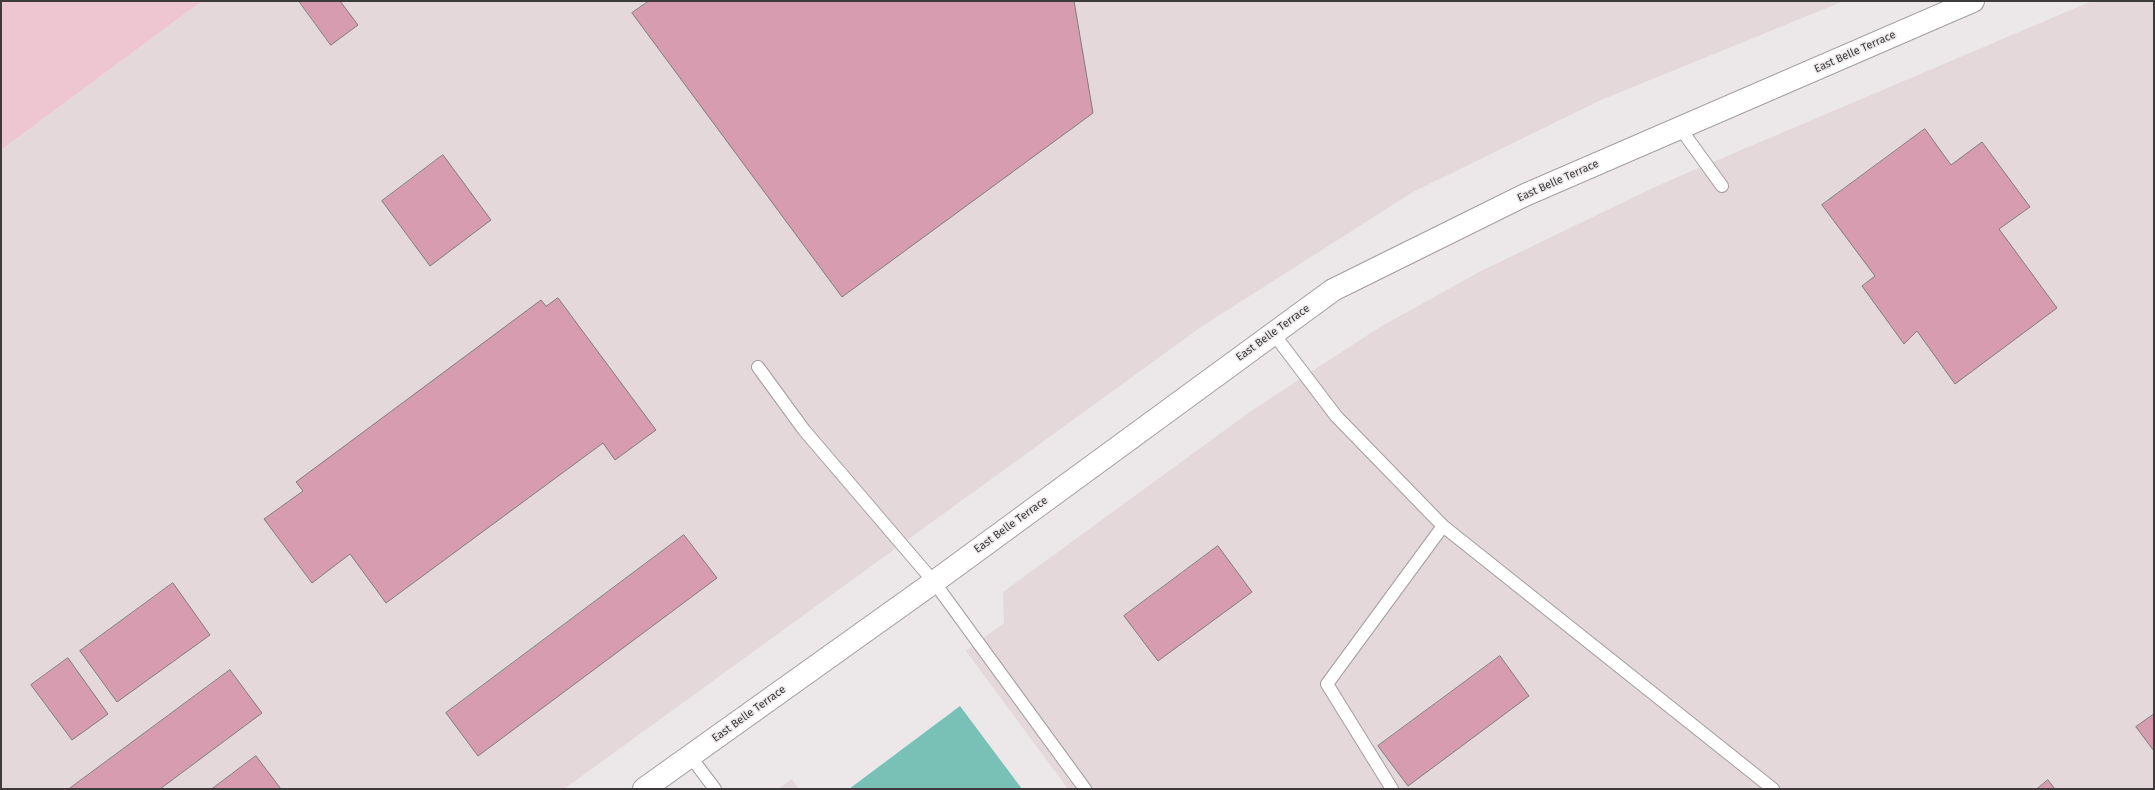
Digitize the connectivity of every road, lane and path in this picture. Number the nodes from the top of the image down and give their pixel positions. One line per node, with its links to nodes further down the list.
1 (1973, 1): 2 (street, East Belle Terrace)
2 (1680, 128): 3 (lane); 4 (street, East Belle Terrace)
3 (1722, 186)
4 (1273, 334): 6 (lane); 7 (street, East Belle Terrace)
5 (758, 367): 7 (lane)
6 (1443, 526): 12 (lane); 13 (lane)
7 (934, 582): 8 (street, East Belle Terrace); 11 (lane)
8 (690, 756): 9 (street, East Belle Terrace); 10 (lane)
9 (644, 789)
10 (714, 789)
11 (1085, 789)
12 (1392, 789)
13 (1773, 789)

